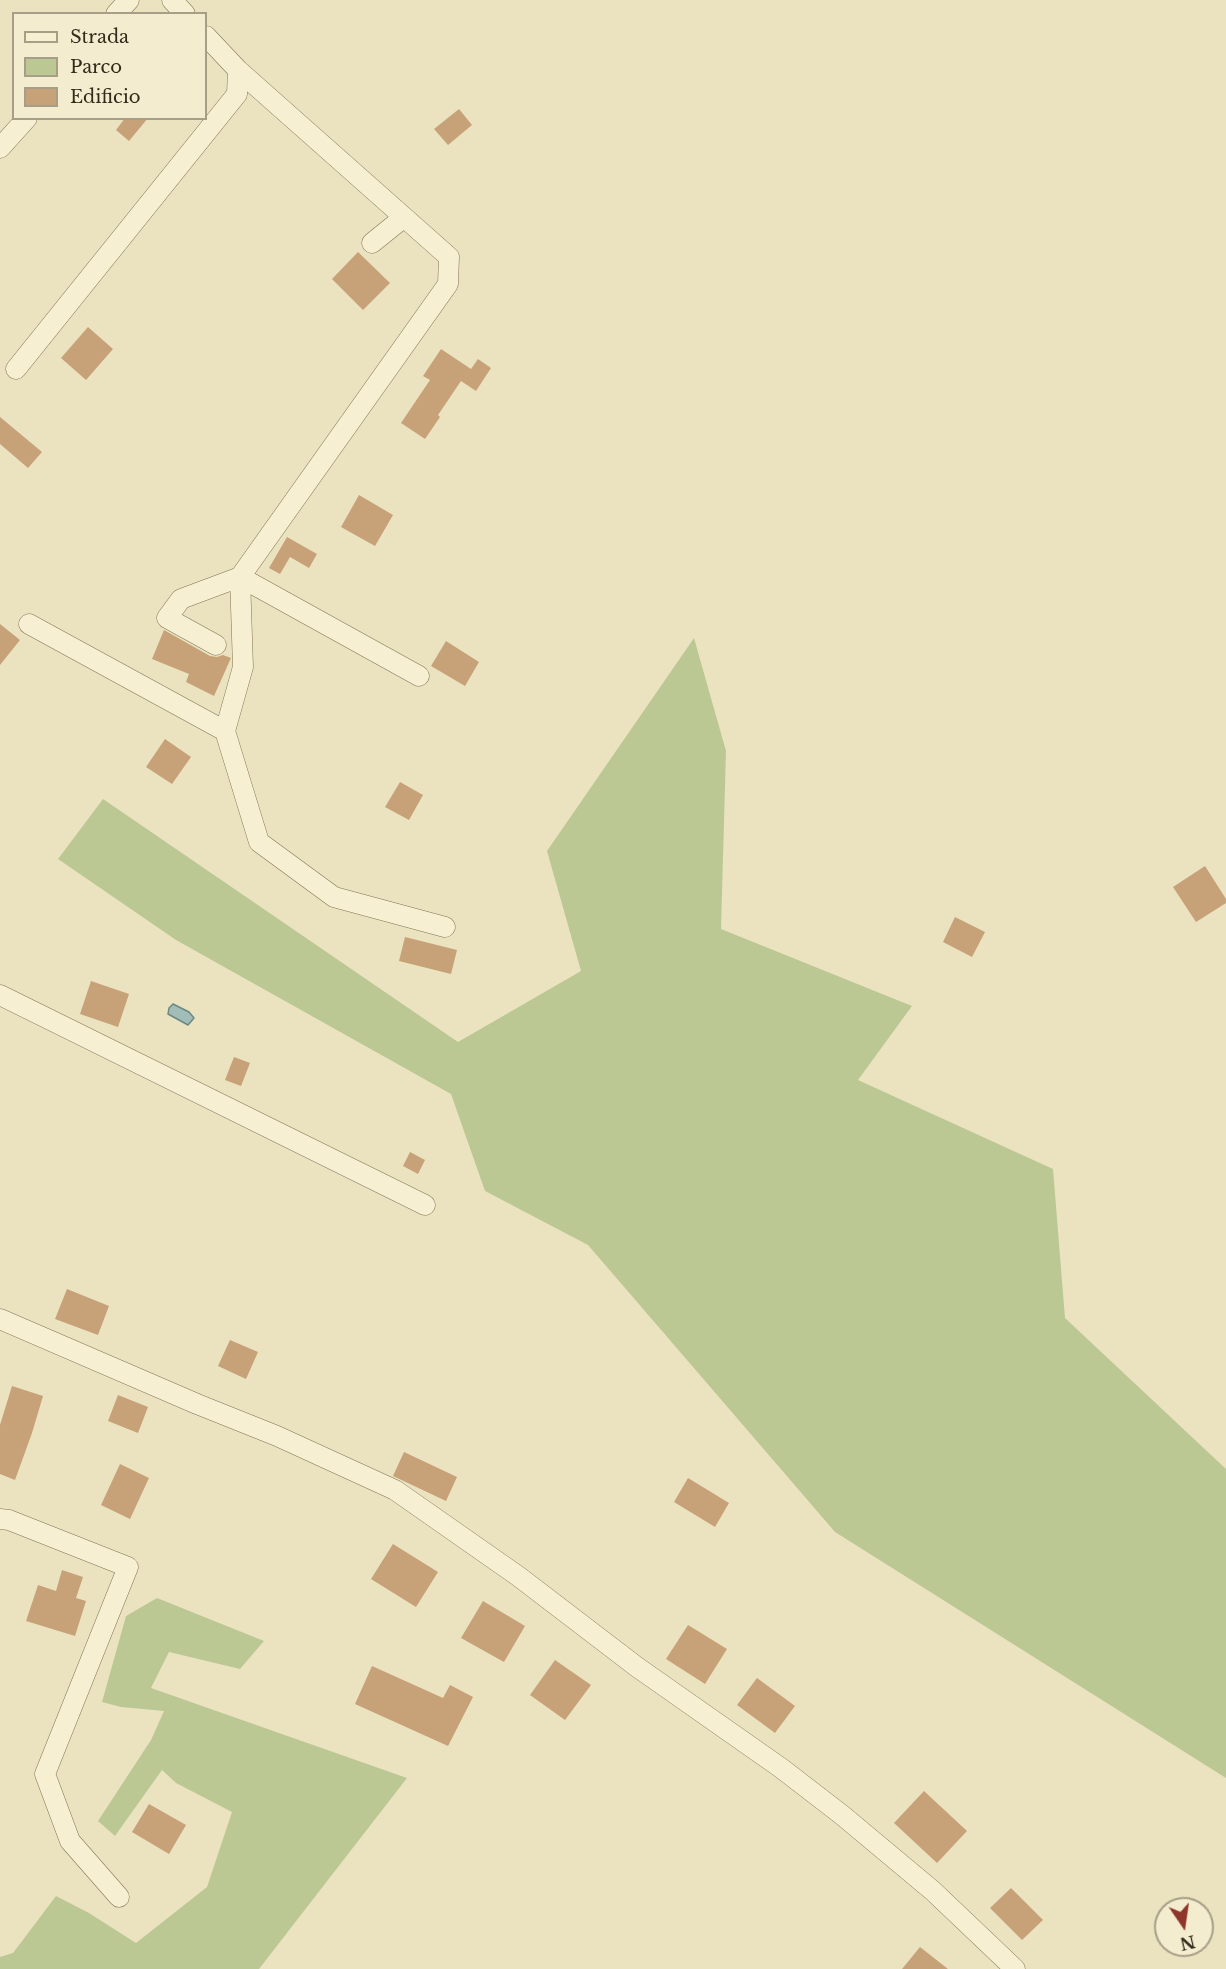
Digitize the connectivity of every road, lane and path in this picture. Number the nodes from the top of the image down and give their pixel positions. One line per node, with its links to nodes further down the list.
1 (129, 0): 3 (street)
2 (172, 0): 4 (street)
3 (118, 12)
4 (182, 12)
5 (207, 37): 6 (street)
6 (238, 70): 9 (street); 11 (street)
7 (25, 120): 8 (street)
8 (0, 148)
9 (403, 218): 10 (street); 12 (street)
10 (372, 243)
11 (16, 369)
12 (240, 577): 14 (street); 15 (street); 16 (street)
13 (29, 624): 16 (street)
14 (216, 645)
15 (419, 676)
16 (225, 731): 17 (street)
17 (445, 927)
18 (0, 995): 19 (street)
19 (425, 1205)
20 (0, 1319): 23 (street)
21 (0, 1519): 22 (street)
22 (118, 1897)
23 (1015, 1969)

